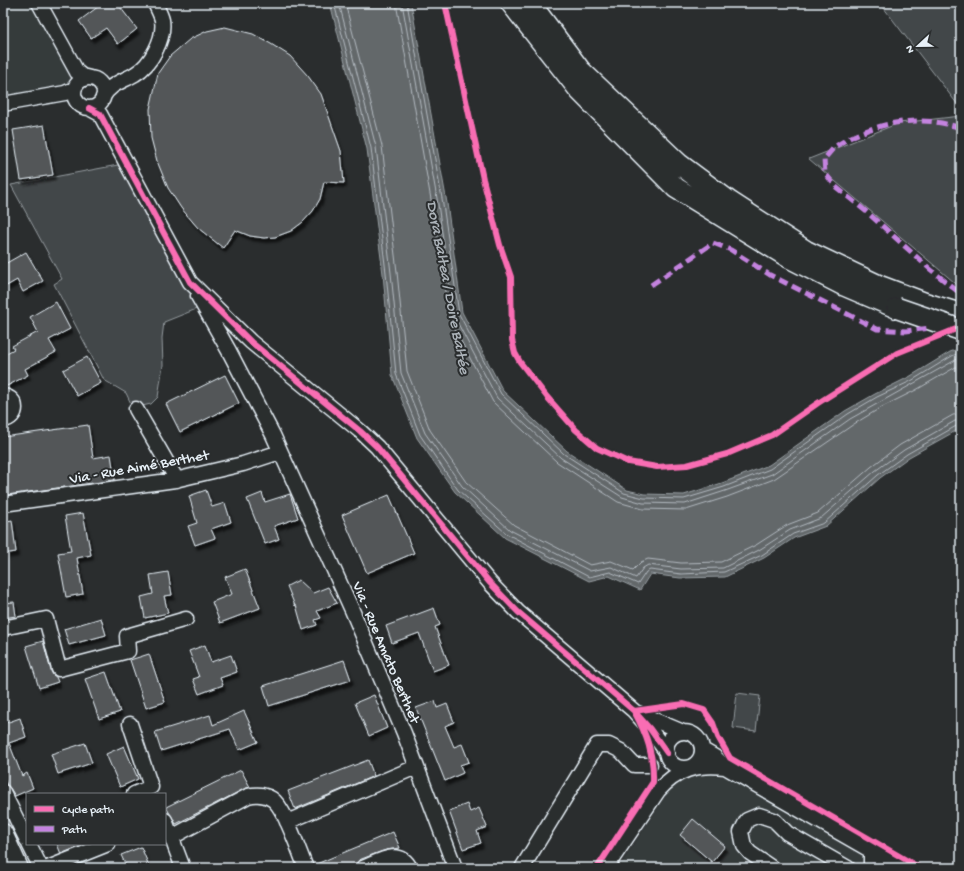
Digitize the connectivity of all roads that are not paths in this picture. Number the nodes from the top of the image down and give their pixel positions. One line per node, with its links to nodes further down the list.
1 (40, 3): 5 (street)
2 (155, 3): 5 (street)
3 (511, 3): 10 (highway, bridge)
4 (530, 3): 9 (highway)
5 (84, 85): 6 (street); 7 (street); 7 (street)
6 (3, 104)
7 (94, 111): 8 (street, Via - Rue Amato Berthet)
8 (190, 282): 14 (street, Via - Rue Amato Berthet); 19 (street)
9 (961, 314)
10 (961, 330)
11 (3, 396): 13 (street)
12 (136, 409): 15 (street)
13 (3, 420)
14 (280, 452): 15 (street, Via - Rue Aimé Berthet); 25 (street, Via - Rue Amato Berthet)
15 (177, 480): 16 (street, Via - Rue Aimé Berthet)
16 (3, 504)
17 (186, 619): 18 (street)
18 (3, 628)
19 (634, 711): 21 (street); 23 (street)
20 (130, 724): 28 (street)
21 (683, 732): 22 (street); 23 (street)
22 (703, 750): 26 (street); 27 (street)
23 (668, 756): 27 (street); 29 (street)
24 (650, 765): 50 (street)
25 (416, 767): 32 (street); 49 (street, Via - Rue Amato Berthet)
26 (725, 767): 27 (street); 39 (street)
27 (688, 769): 29 (street)
28 (153, 791): 31 (street)
29 (658, 791): 51 (street)
30 (3, 792): 36 (street)
31 (140, 793)
32 (287, 822): 35 (street); 46 (street)
33 (166, 823): 35 (street)
34 (3, 833): 42 (main road)
35 (172, 837): 45 (street)
36 (26, 838)
37 (30, 845): 43 (street)
38 (106, 845): 44 (street)
39 (871, 851): 54 (street); 55 (street)
40 (3, 864): 41 (main road)
41 (5, 868)
42 (18, 868)
43 (41, 868)
44 (48, 868)
45 (183, 868)
46 (306, 868)
47 (363, 868): 48 (street)
48 (410, 868)
49 (455, 868)
50 (522, 868)
51 (606, 868)
52 (772, 868): 53 (street)
53 (848, 868)
54 (873, 868)
55 (901, 868)

